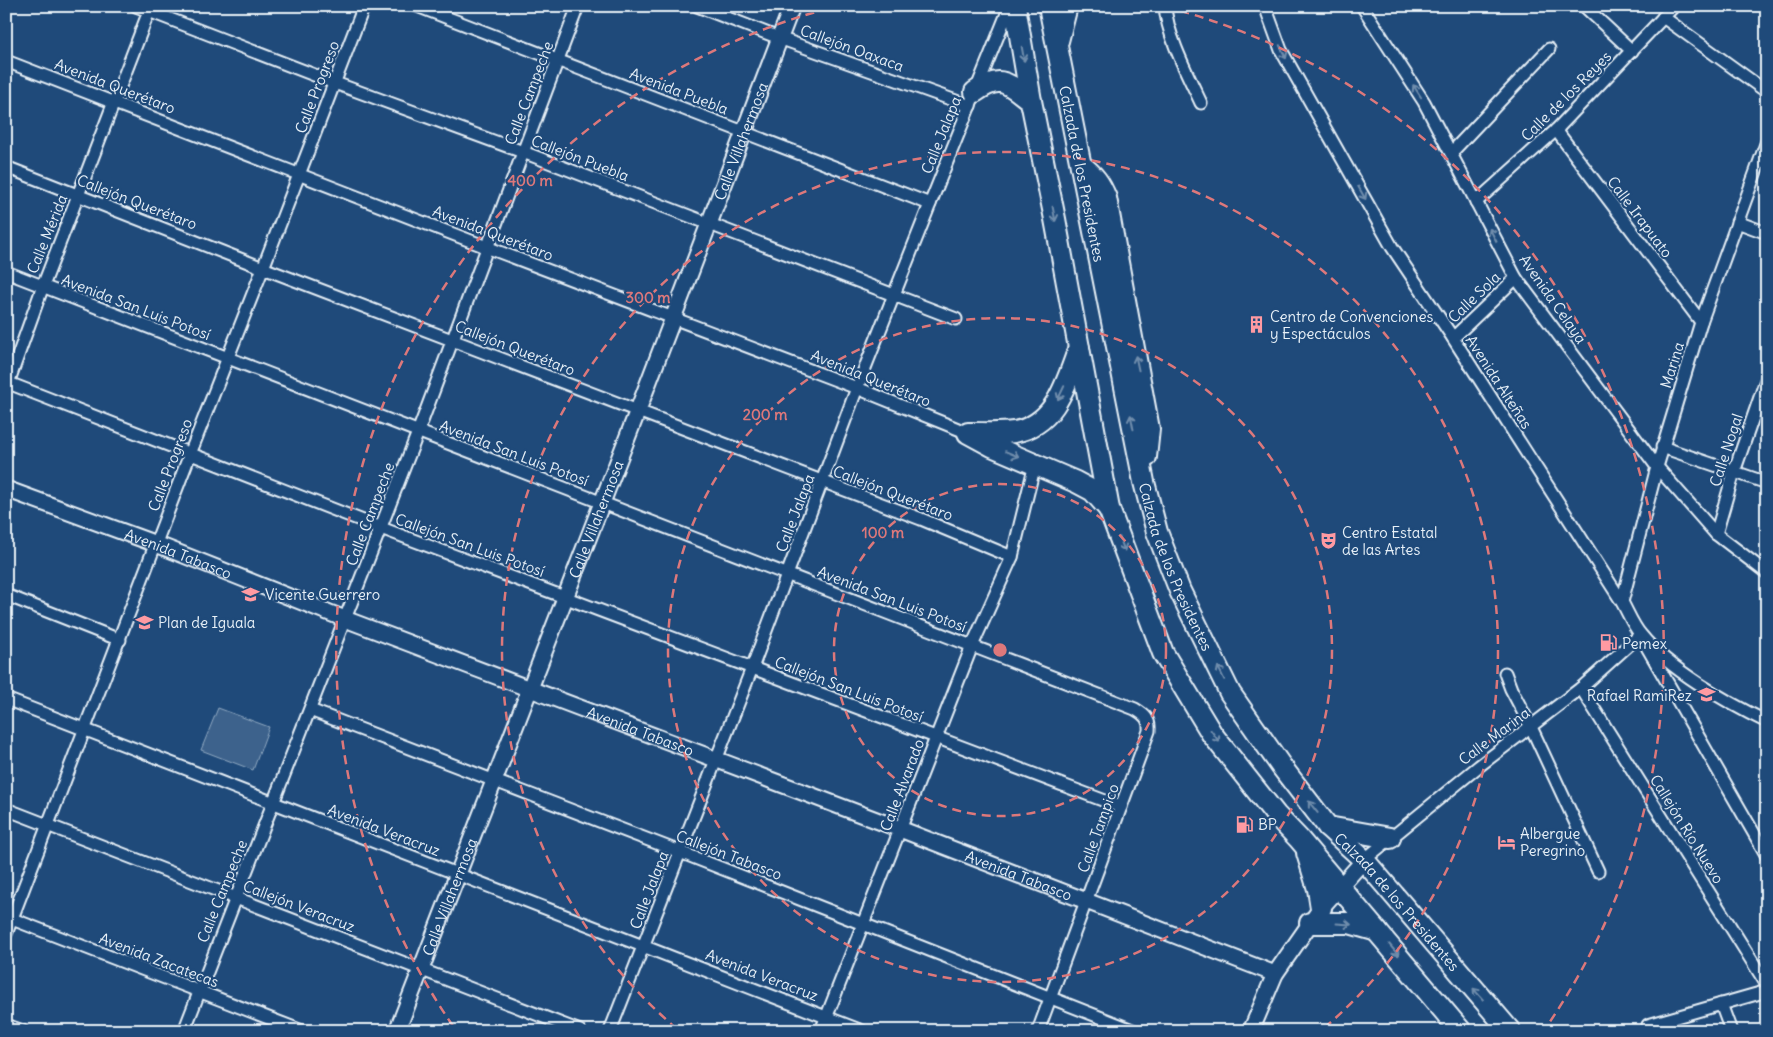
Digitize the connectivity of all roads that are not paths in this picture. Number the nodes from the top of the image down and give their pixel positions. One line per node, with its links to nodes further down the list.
1 (136, 6): 16 (street, Callejón Puebla)
2 (364, 6): 24 (street, Calle Progreso)
3 (417, 6): 23 (street, Avenida Puebla)
4 (578, 6): 23 (street, Calle Campeche)
5 (697, 6): 18 (street, Callejón Oaxaca)
6 (792, 6): 18 (street, Calle Villahermosa)
7 (1010, 6): 26 (street, Calle Jalapa)
8 (1015, 6): 27 (highway, one-way to 27)
9 (1049, 6): 19 (highway, Calzada de los Presidentes)
10 (1067, 6): 19 (highway)
11 (1165, 6): 29 (street)
12 (1265, 6): 52 (street, Avenida Alteñas, one-way to 52)
13 (1362, 6): 34 (street, Avenida Celaya, one-way to 13)
14 (1584, 6): 21 (street)
15 (1674, 6): 17 (street, Calle de los Reyes)
16 (150, 9): 24 (street, Callejón Puebla); 28 (street, Calle Mérida)
17 (1663, 17): 21 (street, Calle de los Reyes); 25 (street)
18 (779, 38): 26 (street, Callejón Oaxaca); 31 (street, Calle Villahermosa)
19 (1057, 45): 102 (highway, Calzada de los Presidentes, one-way to 19)
20 (1549, 49): 34 (street)
21 (1632, 51): 30 (street, Calle de los Reyes)
22 (6, 61): 28 (street, Avenida Querétaro)
23 (558, 61): 31 (street, Avenida Puebla); 33 (street, Calle Campeche)
24 (335, 83): 33 (street, Callejón Puebla); 36 (street, Calle Progreso)
25 (1767, 92)
26 (972, 99): 27 (highway); 39 (street, Calle Jalapa)
27 (1031, 101): 54 (highway, one-way to 54)
28 (115, 102): 36 (street, Avenida Querétaro); 37 (street, Calle Mérida)
29 (1201, 103)
30 (1556, 130): 38 (street, Calle de los Reyes); 51 (street, Calle Irapuato)
31 (743, 132): 39 (street, Avenida Puebla); 41 (street, Calle Villahermosa)
32 (1767, 141): 40 (street, Marina)
33 (523, 152): 41 (street, Callejón Puebla); 43 (street, Calle Campeche)
34 (1451, 153): 38 (street, Avenida Celaya)
35 (6, 167): 37 (street, Callejón Querétaro)
36 (300, 174): 43 (street, Avenida Querétaro); 44 (street, Calle Progreso)
37 (79, 196): 44 (street, Callejón Querétaro); 47 (street, Calle Mérida)
38 (1476, 202): 46 (street, Avenida Celaya, one-way to 38)
39 (930, 204): 48 (street, Calle Jalapa)
40 (1737, 222): 42 (street); 51 (street, Marina)
41 (708, 224): 48 (street, Callejón Puebla); 49 (street, Calle Villahermosa)
42 (1767, 233)
43 (489, 248): 49 (street, Avenida Querétaro); 53 (street, Calle Campeche)
44 (264, 268): 53 (street, Callejón Querétaro); 55 (street, Calle Progreso)
45 (6, 272): 47 (street, Avenida San Luis Potosí)
46 (1516, 278): 52 (street, Calle Sola); 65 (street, Avenida Celaya)
47 (43, 286): 55 (street, Avenida San Luis Potosí); 57 (street, Calle Mérida)
48 (894, 295): 50 (street, Callejón Puebla); 58 (street, Calle Jalapa)
49 (672, 318): 58 (street, Avenida Querétaro); 59 (street, Calle Villahermosa)
50 (956, 319)
51 (1701, 322): 62 (street, Marina)
52 (1453, 338): 80 (street, Avenida Alteñas)
53 (452, 340): 59 (street, Callejón Querétaro); 60 (street, Calle Campeche)
54 (1079, 348): 61 (highway, one-way to 61); 71 (highway)
55 (227, 359): 60 (street, Avenida San Luis Potosí); 63 (street, Calle Progreso)
56 (1767, 377): 66 (street, Calle Nogal)
57 (7, 384): 63 (street, Callejón San Luis Potosí)
58 (857, 388): 61 (street, Avenida Querétaro); 67 (street, Calle Jalapa)
59 (638, 410): 67 (street, Callejón Querétaro); 70 (street, Calle Villahermosa)
60 (418, 432): 70 (street, Avenida San Luis Potosí); 72 (street, Calle Campeche)
61 (968, 433): 64 (highway, one-way to 64)
62 (1662, 447): 65 (street, Marina); 66 (street)
63 (190, 454): 72 (street, Callejón San Luis Potosí); 74 (street, Calle Progreso)
64 (1035, 464): 71 (highway); 75 (street, Calle Alvarado)
65 (1657, 467): 73 (street, Avenida Celaya); 80 (street, Marina)
66 (1734, 472): 68 (street); 73 (street, Calle Nogal)
67 (822, 482): 75 (street, Callejón Querétaro); 77 (street, Calle Jalapa)
68 (1767, 483)
69 (6, 489): 74 (street, Avenida Tabasco)
70 (601, 503): 77 (street, Avenida San Luis Potosí); 79 (street, Calle Villahermosa)
71 (1109, 509): 105 (highway, one-way to 105)
72 (381, 528): 79 (street, Callejón San Luis Potosí); 81 (street, Calle Campeche)
73 (1716, 534): 76 (street, Avenida Celaya)
74 (156, 544): 81 (street, Avenida Tabasco); 83 (street, Calle Progreso)
75 (1012, 557): 84 (street, Calle Alvarado)
76 (1767, 573)
77 (787, 574): 84 (street, Avenida San Luis Potosí); 85 (street, Calle Jalapa)
78 (6, 595): 83 (street)
79 (566, 597): 85 (street, Callejón San Luis Potosí); 87 (street, Calle Villahermosa)
80 (1622, 602): 82 (street, Avenida Alteñas)
81 (345, 619): 87 (street, Avenida Tabasco); 90 (street, Calle Campeche)
82 (1640, 635): 88 (street, Calle Marina); 92 (street, Avenida Alteñas); 107 (street)
83 (120, 640): 94 (street, Calle Progreso)
84 (972, 646): 91 (street, Avenida San Luis Potosí); 95 (street, Calle Alvarado)
85 (752, 668): 95 (street, Callejón San Luis Potosí); 96 (street, Calle Jalapa)
86 (1505, 673): 93 (street)
87 (529, 688): 96 (street, Avenida Tabasco); 97 (street, Calle Villahermosa)
88 (1581, 688): 93 (street, Calle Marina); 122 (street, Callejón Río Nuevo)
89 (6, 699): 94 (street, Avenida Veracruz)
90 (310, 710): 97 (street, Callejón Tabasco); 98 (street, Calle Campeche)
91 (1148, 720): 100 (street, Calle Tampico)
92 (1767, 722)
93 (1531, 727): 104 (street, Calle Marina); 109 (street)
94 (85, 729): 98 (street, Avenida Veracruz); 101 (street, Calle Progreso)
95 (936, 738): 100 (street, Callejón San Luis Potosí); 103 (street, Calle Alvarado)
96 (715, 760): 103 (street, Avenida Tabasco); 106 (street, Calle Jalapa)
97 (495, 780): 106 (street, Callejón Tabasco); 110 (street, Calle Villahermosa)
98 (273, 803): 110 (street, Avenida Veracruz); 112 (street, Calle Campeche)
99 (6, 808): 101 (street, Callejón Veracruz)
100 (1121, 808): 113 (street, Calle Tampico)
101 (48, 825): 112 (street, Callejón Veracruz); 115 (street, Calle Progreso)
102 (1328, 827): 104 (highway); 108 (highway, Calzada de los Presidentes)
103 (900, 829): 113 (street, Avenida Tabasco); 116 (street, Calle Alvarado)
104 (1390, 838): 108 (street, Calle Marina)
105 (1306, 849): 111 (highway); 114 (highway)
106 (680, 852): 116 (street, Callejón Tabasco); 119 (street, Calle Jalapa)
107 (1767, 856)
108 (1364, 860): 111 (street); 142 (highway, Calzada de los Presidentes, one-way to 108)
109 (1598, 871)
110 (458, 875): 119 (street, Avenida Veracruz); 120 (street, Calle Villahermosa)
111 (1340, 886): 114 (street); 117 (highway)
112 (236, 898): 120 (street, Callejón Veracruz); 123 (street, Calle Campeche)
113 (1087, 902): 121 (street, Avenida Tabasco); 125 (street, Calle Tampico)
114 (1315, 916): 117 (highway, one-way to 117); 121 (street)
115 (9, 918): 118 (street, Calle Progreso); 123 (street, Avenida Zacatecas)
116 (864, 924): 125 (street, Callejón Tabasco); 127 (street, Calle Alvarado)
117 (1377, 931): 141 (highway, one-way to 141)
118 (6, 934)
119 (643, 946): 127 (street, Avenida Veracruz); 135 (street, Calle Jalapa)
120 (422, 969): 133 (street, Calle Villahermosa); 134 (street, Callejón Veracruz)
121 (1275, 974): 140 (street)
122 (1767, 985)
123 (199, 991): 131 (street, Calle Campeche); 132 (street, Avenida Zacatecas)
124 (1767, 991): 126 (street)
125 (1051, 998): 138 (street, Calle Tampico); 139 (street, Callejón Tabasco)
126 (1722, 1004): 129 (street); 143 (street)
127 (827, 1017): 136 (street, Calle Alvarado); 137 (street, Avenida Veracruz)
128 (6, 1025): 130 (street)
129 (1648, 1025)
130 (23, 1031)
131 (184, 1031)
132 (302, 1031)
133 (397, 1031)
134 (580, 1031)
135 (610, 1031)
136 (822, 1031)
137 (862, 1031)
138 (1038, 1031)
139 (1135, 1031)
140 (1251, 1031)
141 (1461, 1031)
142 (1510, 1031)
143 (1731, 1031)

